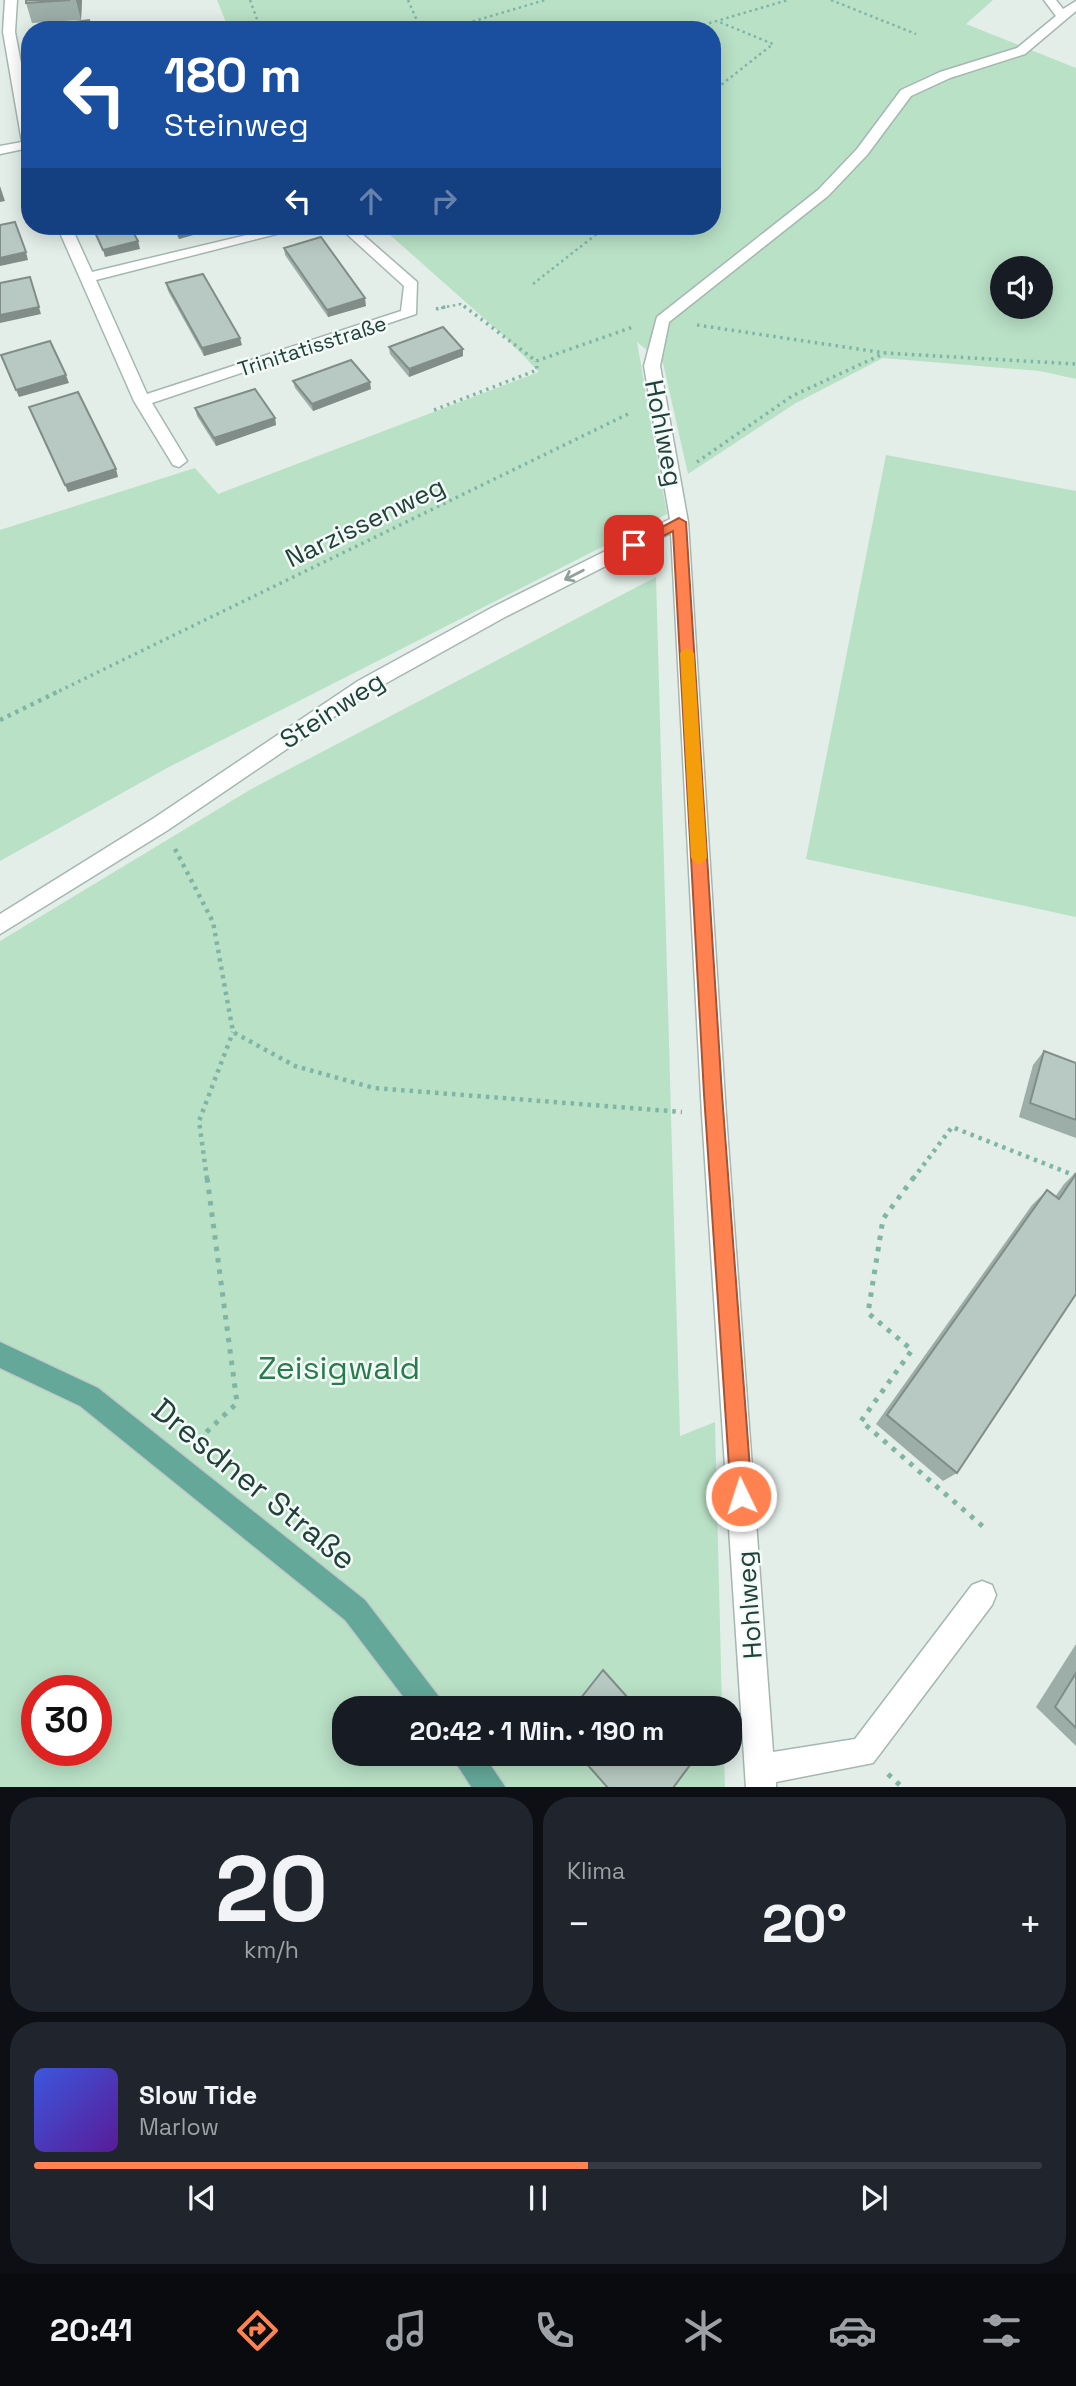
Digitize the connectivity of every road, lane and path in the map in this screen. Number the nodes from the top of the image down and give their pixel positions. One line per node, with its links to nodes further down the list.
1 (10, 0): 16 (street)
2 (250, 0): 9 (path)
3 (408, 0): 10 (path)
4 (545, 0): 11 (path)
5 (788, 0): 12 (path)
6 (831, 0): 14 (path)
7 (1050, 0): 8 (street)
8 (1070, 11): 26 (street)
9 (258, 21)
10 (417, 21)
11 (474, 21)
12 (717, 21)
13 (721, 23): 15 (path)
14 (916, 34)
15 (721, 85)
16 (21, 100)
17 (21, 146): 18 (street)
18 (0, 150)
19 (68, 235): 23 (street)
20 (263, 235): 23 (street)
21 (355, 235): 25 (street, Trinitatisstraße)
22 (595, 235): 24 (path)
23 (86, 278): 30 (street)
24 (533, 284)
25 (408, 314): 28 (path); 30 (street, Trinitatisstraße)
26 (662, 320): 27 (path); 28 (path); 31 (street, Hohlweg)
27 (885, 354): 29 (path); 34 (path)
28 (536, 361): 32 (path)
29 (1076, 364)
30 (142, 401): 33 (street)
31 (658, 401): 34 (street, Hohlweg); 36 (path, Narzissenweg)
32 (434, 410)
33 (179, 461)
34 (674, 477): 35 (street, Hohlweg)
35 (679, 522): 37 (street, Steinweg, one-way to 37); 40 (street, Hohlweg)
36 (0, 720)
37 (161, 824): 38 (street, Steinweg); 39 (path)
38 (0, 925)
39 (233, 1032): 40 (path); 43 (path)
40 (715, 1115): 48 (street, Hohlweg)
41 (1076, 1176): 44 (path)
42 (0, 1355): 43 (main road, Dresdner Straße)
43 (173, 1464): 46 (main road, Dresdner Straße)
44 (987, 1530)
45 (982, 1595): 48 (street)
46 (421, 1696)
47 (474, 1766): 49 (main road)
48 (761, 1778)
49 (491, 1787)

